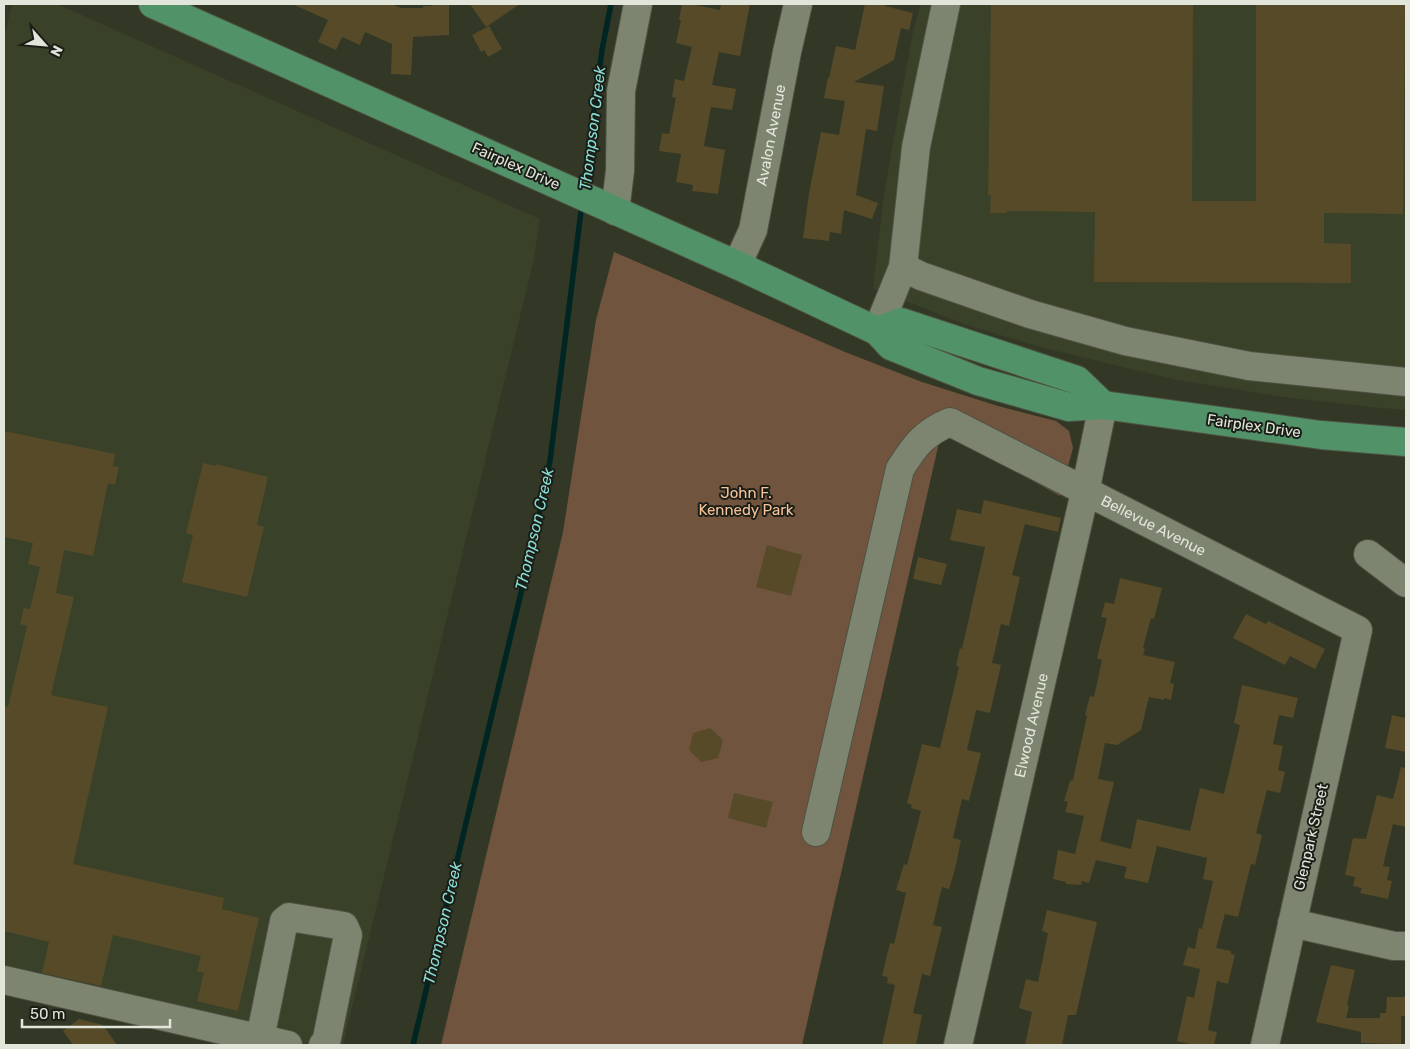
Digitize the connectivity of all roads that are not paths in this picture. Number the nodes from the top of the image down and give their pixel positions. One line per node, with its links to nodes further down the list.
1 (153, 4): 5 (main road, Fairplex Drive)
2 (638, 4): 5 (street)
3 (798, 4): 6 (street, Avalon Avenue)
4 (946, 4): 7 (street)
5 (609, 208): 6 (main road, Fairplex Drive)
6 (737, 265): 8 (main road, Fairplex Drive)
7 (903, 267): 8 (street); 9 (street)
8 (877, 331): 10 (main road, Fairplex Drive)
9 (1406, 382)
10 (1103, 405): 11 (main road, Fairplex Drive); 12 (street, Elwood Avenue)
11 (1406, 442)
12 (1085, 492): 15 (street, Bellevue Avenue); 16 (street, Bellevue Avenue); 23 (street, Elwood Avenue)
13 (1368, 554): 14 (street)
14 (1406, 584)
15 (1358, 630): 17 (street, Glenpark Street)
16 (816, 832)
17 (1292, 923): 18 (street); 24 (street, Glenpark Street)
18 (1406, 946)
19 (4, 980): 20 (street)
20 (260, 1039): 21 (street); 22 (street)
21 (288, 1045)
22 (322, 1045)
23 (958, 1045)
24 (1265, 1045)

